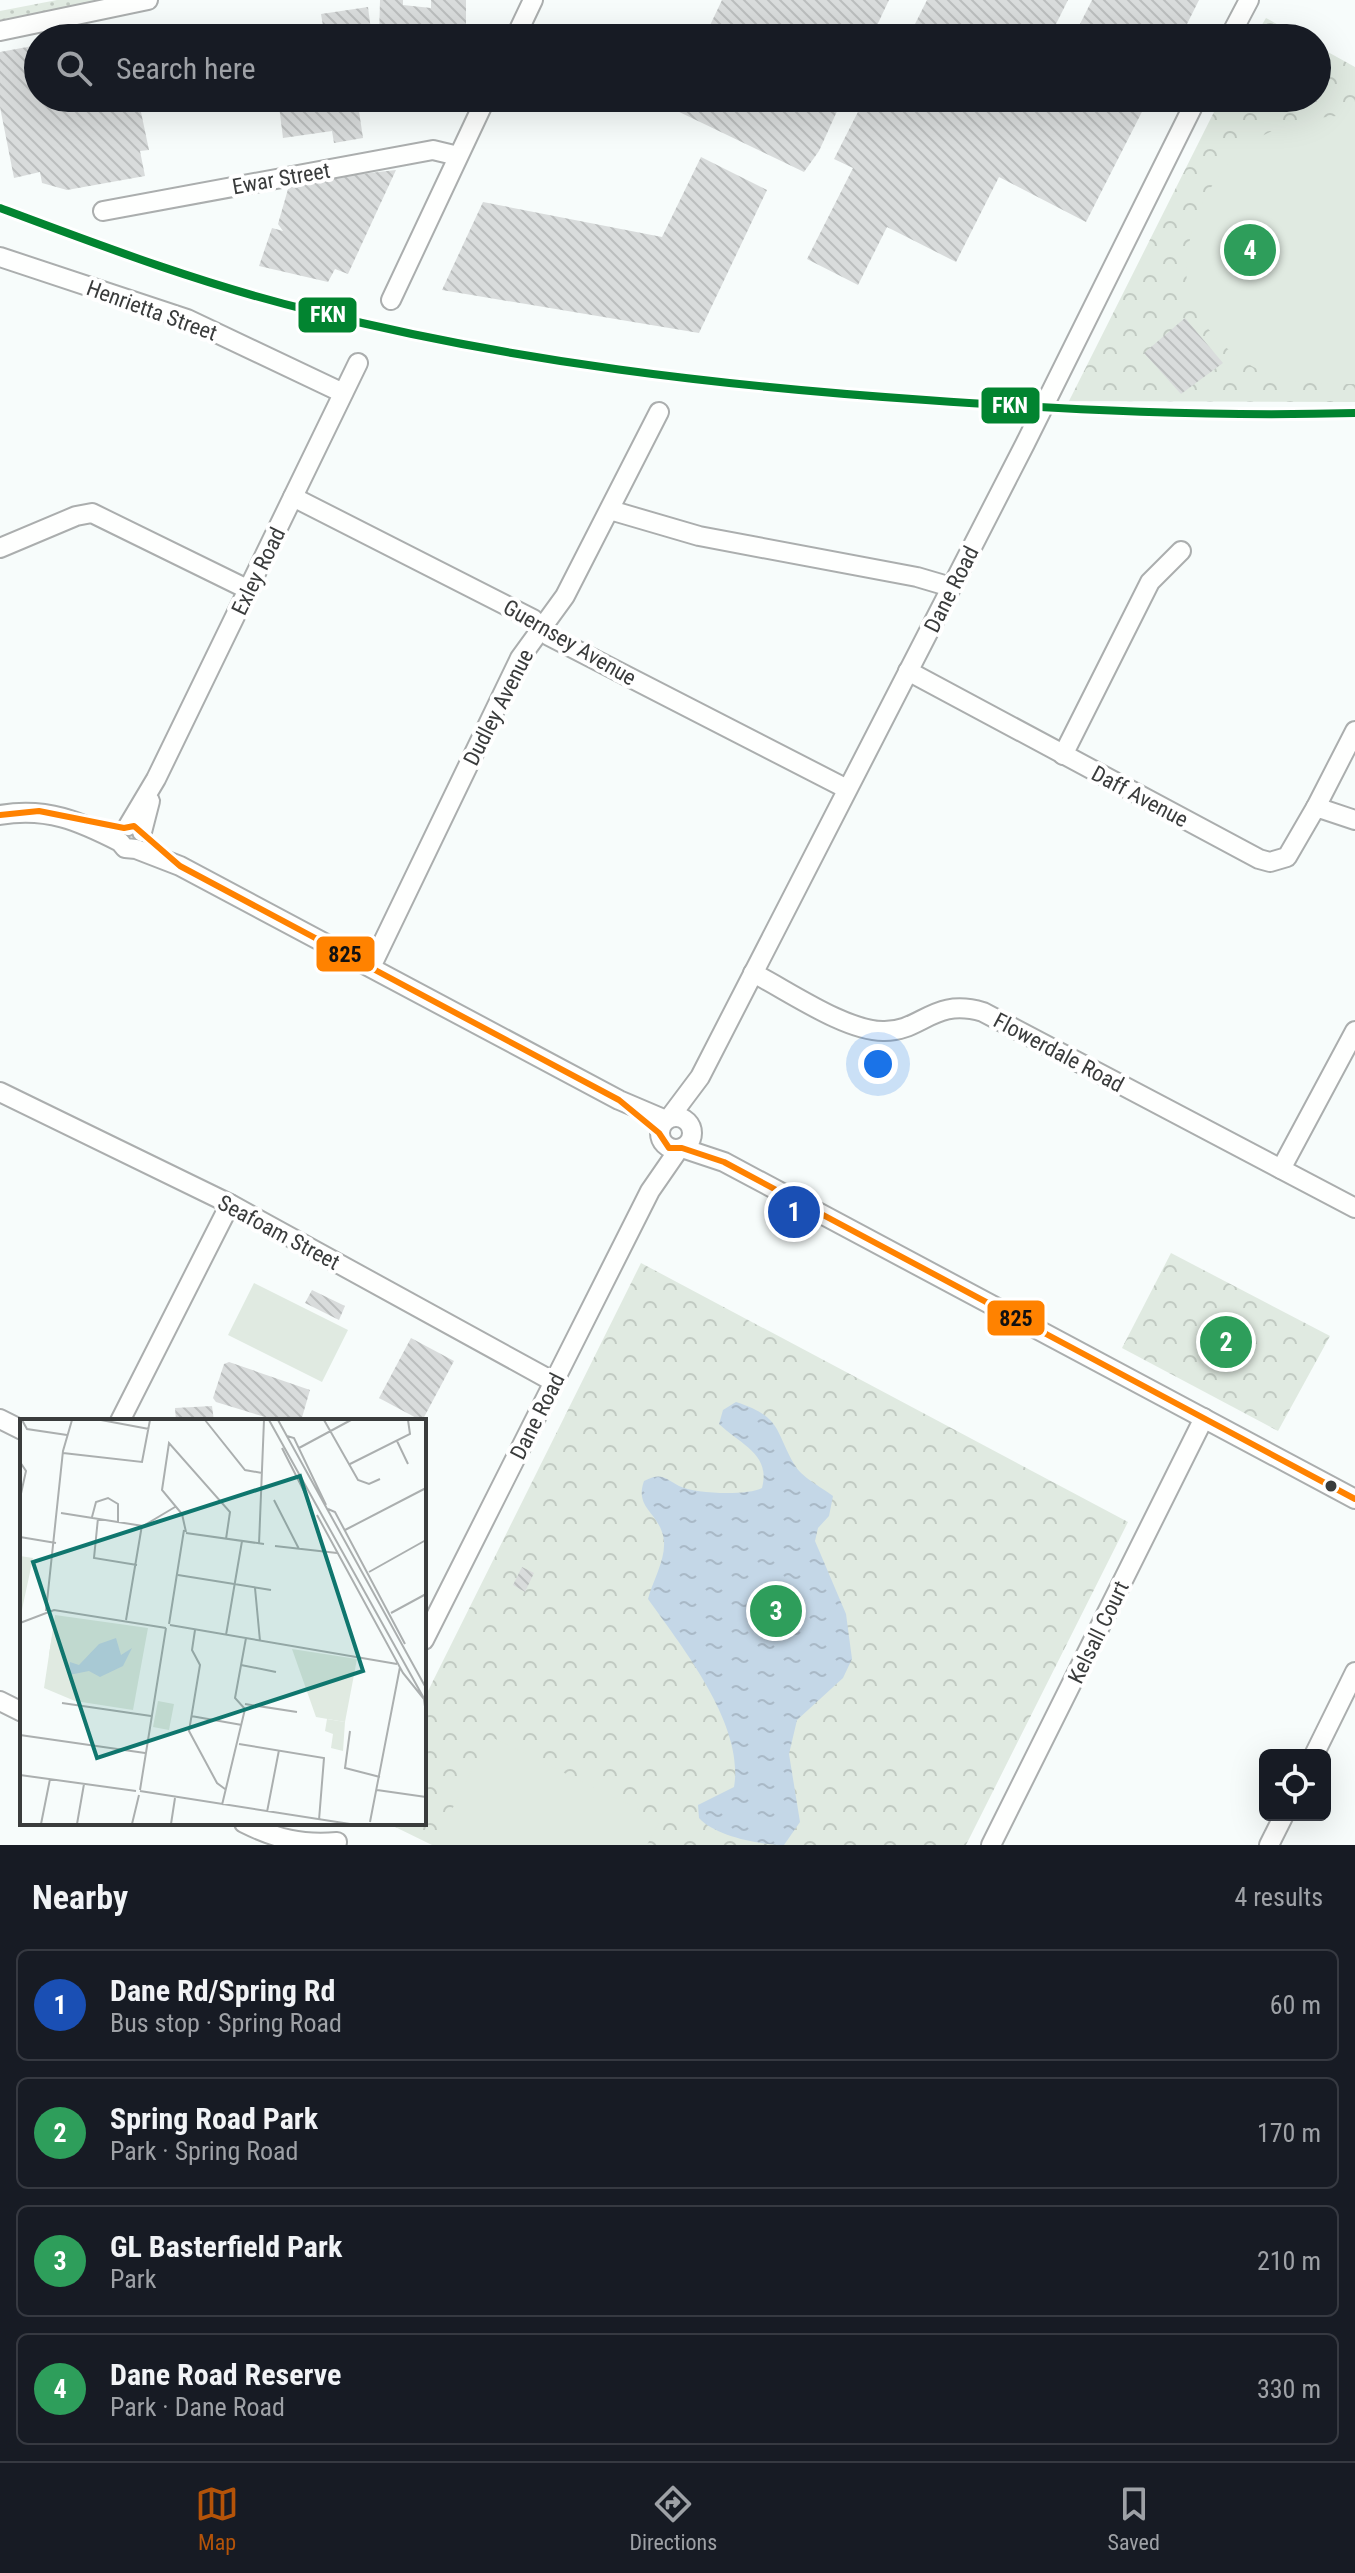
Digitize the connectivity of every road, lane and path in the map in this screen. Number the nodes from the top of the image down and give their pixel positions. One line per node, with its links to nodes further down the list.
1 (148, 0): 4 (street)
2 (533, 0): 5 (street)
3 (1249, 0): 6 (street)
4 (33, 24)
5 (522, 24)
6 (1236, 24)
7 (24, 26): 8 (street)
8 (0, 31)
9 (479, 112): 11 (street)
10 (1190, 112): 22 (street, Dane Road)
11 (458, 156): 12 (street, Ewar Street); 14 (street)
12 (103, 211)
13 (0, 257): 16 (street, Henrietta Street)
14 (391, 300)
15 (358, 363): 16 (street, Exley Road)
16 (343, 393): 18 (street, Exley Road)
17 (659, 412): 19 (street, Dudley Avenue)
18 (293, 497): 23 (street, Exley Road); 24 (street, Guernsey Avenue)
19 (610, 510): 22 (street); 24 (street, Dudley Avenue)
20 (0, 548): 23 (street)
21 (1181, 551): 27 (street)
22 (951, 587): 25 (street, Dane Road)
23 (249, 590): 32 (street, Exley Road)
24 (541, 628): 28 (street, Guernsey Avenue); 33 (street, Dudley Avenue)
25 (908, 671): 27 (street, Daff Avenue); 28 (street, Dane Road)
26 (1355, 731): 29 (street)
27 (1063, 755): 29 (street, Daff Avenue)
28 (847, 789): 34 (street, Dane Road)
29 (1316, 807): 31 (street)
30 (0, 815): 32 (street)
31 (1355, 820)
32 (132, 836): 33 (street)
33 (371, 967): 37 (street)
34 (753, 973): 37 (street, Dane Road); 38 (street, Flowerdale Road)
35 (1355, 1031): 38 (street)
36 (0, 1092): 39 (street, Seafoam Street)
37 (675, 1133): 41 (street, Dane Road); 42 (street)
38 (1281, 1169): 40 (street, Flowerdale Road)
39 (230, 1204): 41 (street, Seafoam Street); 44 (street)
40 (1355, 1208)
41 (554, 1382): 47 (street, Dane Road)
42 (1204, 1418): 46 (street); 56 (street, Kelsall Court)
43 (0, 1419): 45 (street)
44 (121, 1419)
45 (20, 1429)
46 (1355, 1499)
47 (426, 1636)
48 (1355, 1672): 51 (street)
49 (0, 1701): 50 (street)
50 (20, 1711)
51 (1317, 1749)
52 (1281, 1821): 57 (street)
53 (248, 1825): 54 (street)
54 (280, 1842): 55 (street)
55 (337, 1844)
56 (991, 1845)
57 (1269, 1845)

